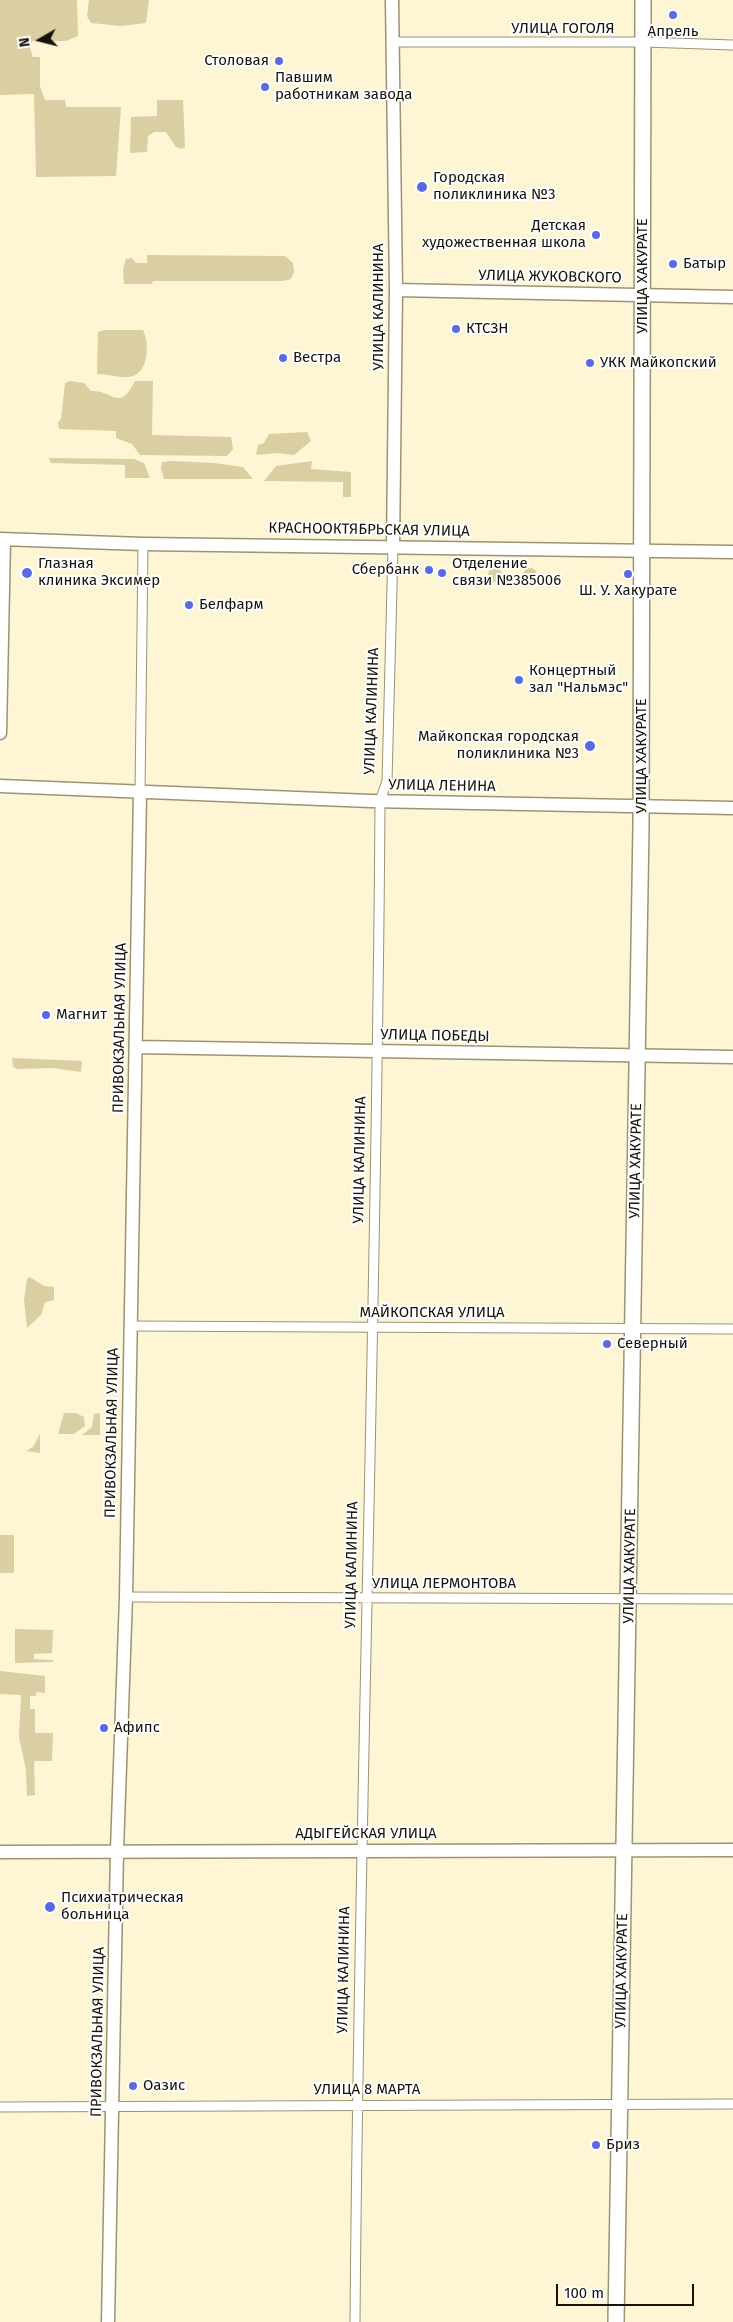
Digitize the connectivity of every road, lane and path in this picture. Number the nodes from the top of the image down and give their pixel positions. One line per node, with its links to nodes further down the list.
1 (392, 0): 3 (street, УЛИЦА КАЛИНИНА)
2 (644, 0): 4 (main road, УЛИЦА ХАКУРАТЕ)
3 (392, 42): 4 (street, УЛИЦА ГОГОЛЯ); 6 (street, УЛИЦА КАЛИНИНА)
4 (644, 42): 5 (street, УЛИЦА ГОГОЛЯ); 7 (main road, УЛИЦА ХАКУРАТЕ)
5 (733, 45)
6 (396, 290): 7 (street, УЛИЦА ЖУКОВСКОГО); 11 (street, УЛИЦА КАЛИНИНА)
7 (643, 295): 8 (street, УЛИЦА ЖУКОВСКОГО); 12 (main road, УЛИЦА ХАКУРАТЕ)
8 (733, 297)
9 (1, 540): 10 (street, КРАСНООКТЯБРЬСКАЯ УЛИЦА); 14 (street)
10 (143, 544): 11 (street, КРАСНООКТЯБРЬСКАЯ УЛИЦА); 16 (street, ПРИВОКЗАЛЬНАЯ УЛИЦА)
11 (392, 547): 12 (street, КРАСНООКТЯБРЬСКАЯ УЛИЦА); 17 (street, УЛИЦА КАЛИНИНА)
12 (643, 550): 13 (street, КРАСНООКТЯБРЬСКАЯ УЛИЦА); 18 (main road, УЛИЦА ХАКУРАТЕ)
13 (733, 552)
14 (0, 733)
15 (0, 786): 16 (street, УЛИЦА ЛЕНИНА)
16 (140, 793): 17 (street, УЛИЦА ЛЕНИНА); 20 (street, ПРИВОКЗАЛЬНАЯ УЛИЦА)
17 (380, 801): 18 (street, УЛИЦА ЛЕНИНА); 21 (street, УЛИЦА КАЛИНИНА)
18 (641, 805): 19 (street, УЛИЦА ЛЕНИНА); 22 (main road, УЛИЦА ХАКУРАТЕ)
19 (733, 808)
20 (136, 1047): 21 (street, УЛИЦА ПОБЕДЫ); 24 (street, ПРИВОКЗАЛЬНАЯ УЛИЦА)
21 (379, 1052): 22 (street, УЛИЦА ПОБЕДЫ); 25 (street, УЛИЦА КАЛИНИНА)
22 (638, 1055): 23 (street, УЛИЦА ПОБЕДЫ); 26 (main road, УЛИЦА ХАКУРАТЕ)
23 (733, 1057)
24 (130, 1326): 25 (street, МАЙКОПСКАЯ УЛИЦА); 28 (street, ПРИВОКЗАЛЬНАЯ УЛИЦА)
25 (373, 1327): 26 (street, МАЙКОПСКАЯ УЛИЦА); 29 (street, УЛИЦА КАЛИНИНА)
26 (633, 1328): 27 (street, МАЙКОПСКАЯ УЛИЦА); 30 (main road, УЛИЦА ХАКУРАТЕ)
27 (733, 1330)
28 (126, 1597): 29 (street, УЛИЦА ЛЕРМОНТОВА); 32 (street, ПРИВОКЗАЛЬНАЯ УЛИЦА)
29 (368, 1598): 30 (street, УЛИЦА ЛЕРМОНТОВА); 33 (street, УЛИЦА КАЛИНИНА)
30 (630, 1599): 31 (street, УЛИЦА ЛЕРМОНТОВА); 34 (main road, УЛИЦА ХАКУРАТЕ)
31 (733, 1599)
32 (117, 1850): 33 (street, АДЫГЕЙСКАЯ УЛИЦА); 36 (street, АДЫГЕЙСКАЯ УЛИЦА); 39 (street, ПРИВОКЗАЛЬНАЯ УЛИЦА)
33 (363, 1850): 34 (street, АДЫГЕЙСКАЯ УЛИЦА); 37 (street, УЛИЦА КАЛИНИНА)
34 (624, 1850): 35 (street, АДЫГЕЙСКАЯ УЛИЦА); 40 (main road, УЛИЦА ХАКУРАТЕ)
35 (733, 1850)
36 (0, 1852)
37 (357, 2104): 39 (street, УЛИЦА 8 МАРТА); 40 (street, УЛИЦА 8 МАРТА); 43 (street, УЛИЦА КАЛИНИНА)
38 (733, 2104): 40 (street, УЛИЦА 8 МАРТА)
39 (112, 2105): 41 (street, УЛИЦА 8 МАРТА); 42 (street, ПРИВОКЗАЛЬНАЯ УЛИЦА)
40 (620, 2105): 44 (main road, УЛИЦА ХАКУРАТЕ)
41 (0, 2107)
42 (108, 2322)
43 (355, 2322)
44 (616, 2322)

